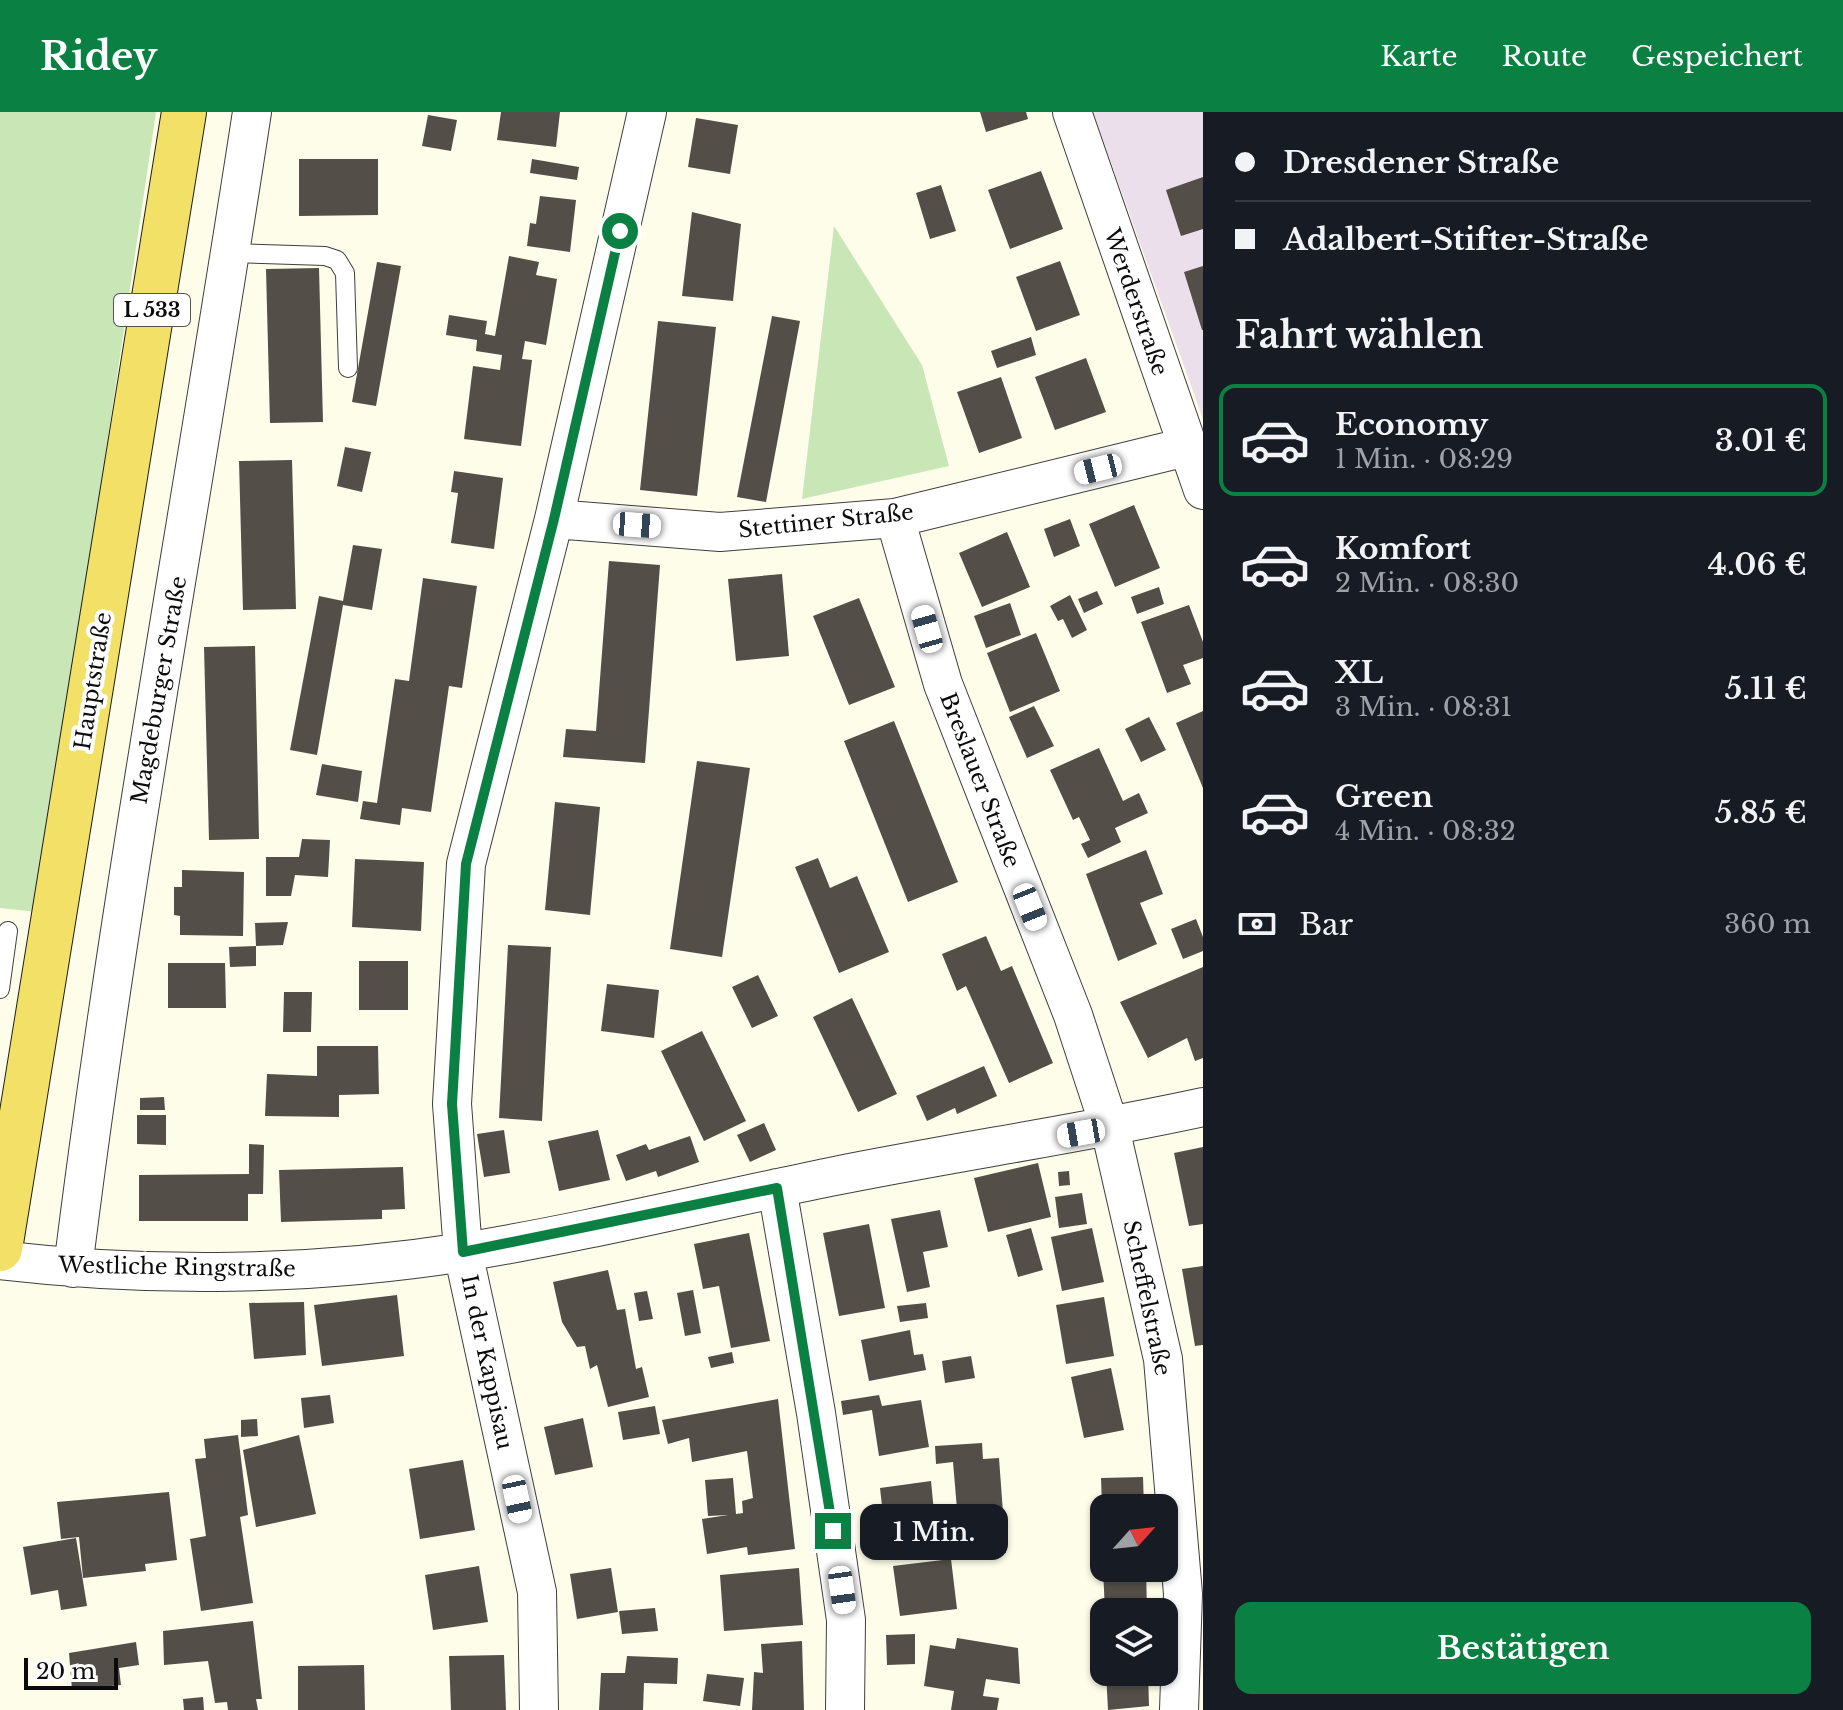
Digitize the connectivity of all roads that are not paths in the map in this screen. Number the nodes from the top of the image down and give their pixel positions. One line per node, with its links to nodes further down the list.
1 (184, 112): 16 (main road, Hauptstraße / L 533)
2 (252, 112): 5 (street, Magdeburger Straße)
3 (647, 112): 10 (street, In der Kappisau)
4 (1072, 112): 7 (street, Werderstraße)
5 (230, 253): 6 (lane); 19 (street, Magdeburger Straße)
6 (348, 368)
7 (1186, 447): 8 (street, Werderstraße); 9 (street, Stettiner Straße)
8 (1203, 490)
9 (895, 518): 10 (street, Stettiner Straße); 14 (street, Breslauer Straße)
10 (554, 519): 17 (street, In der Kappisau)
11 (8, 931): 12 (lane)
12 (0, 989)
13 (1203, 1107): 14 (street, Westliche Ringstraße)
14 (1110, 1128): 15 (street, Westliche Ringstraße); 22 (street, Scheffelstraße)
15 (777, 1188): 17 (street, Westliche Ringstraße); 21 (street)
16 (0, 1249)
17 (463, 1252): 19 (street, Westliche Ringstraße); 20 (street, In der Kappisau)
18 (0, 1260): 19 (street, Westliche Ringstraße)
19 (73, 1268)
20 (539, 1710)
21 (845, 1710)
22 (1179, 1710)

